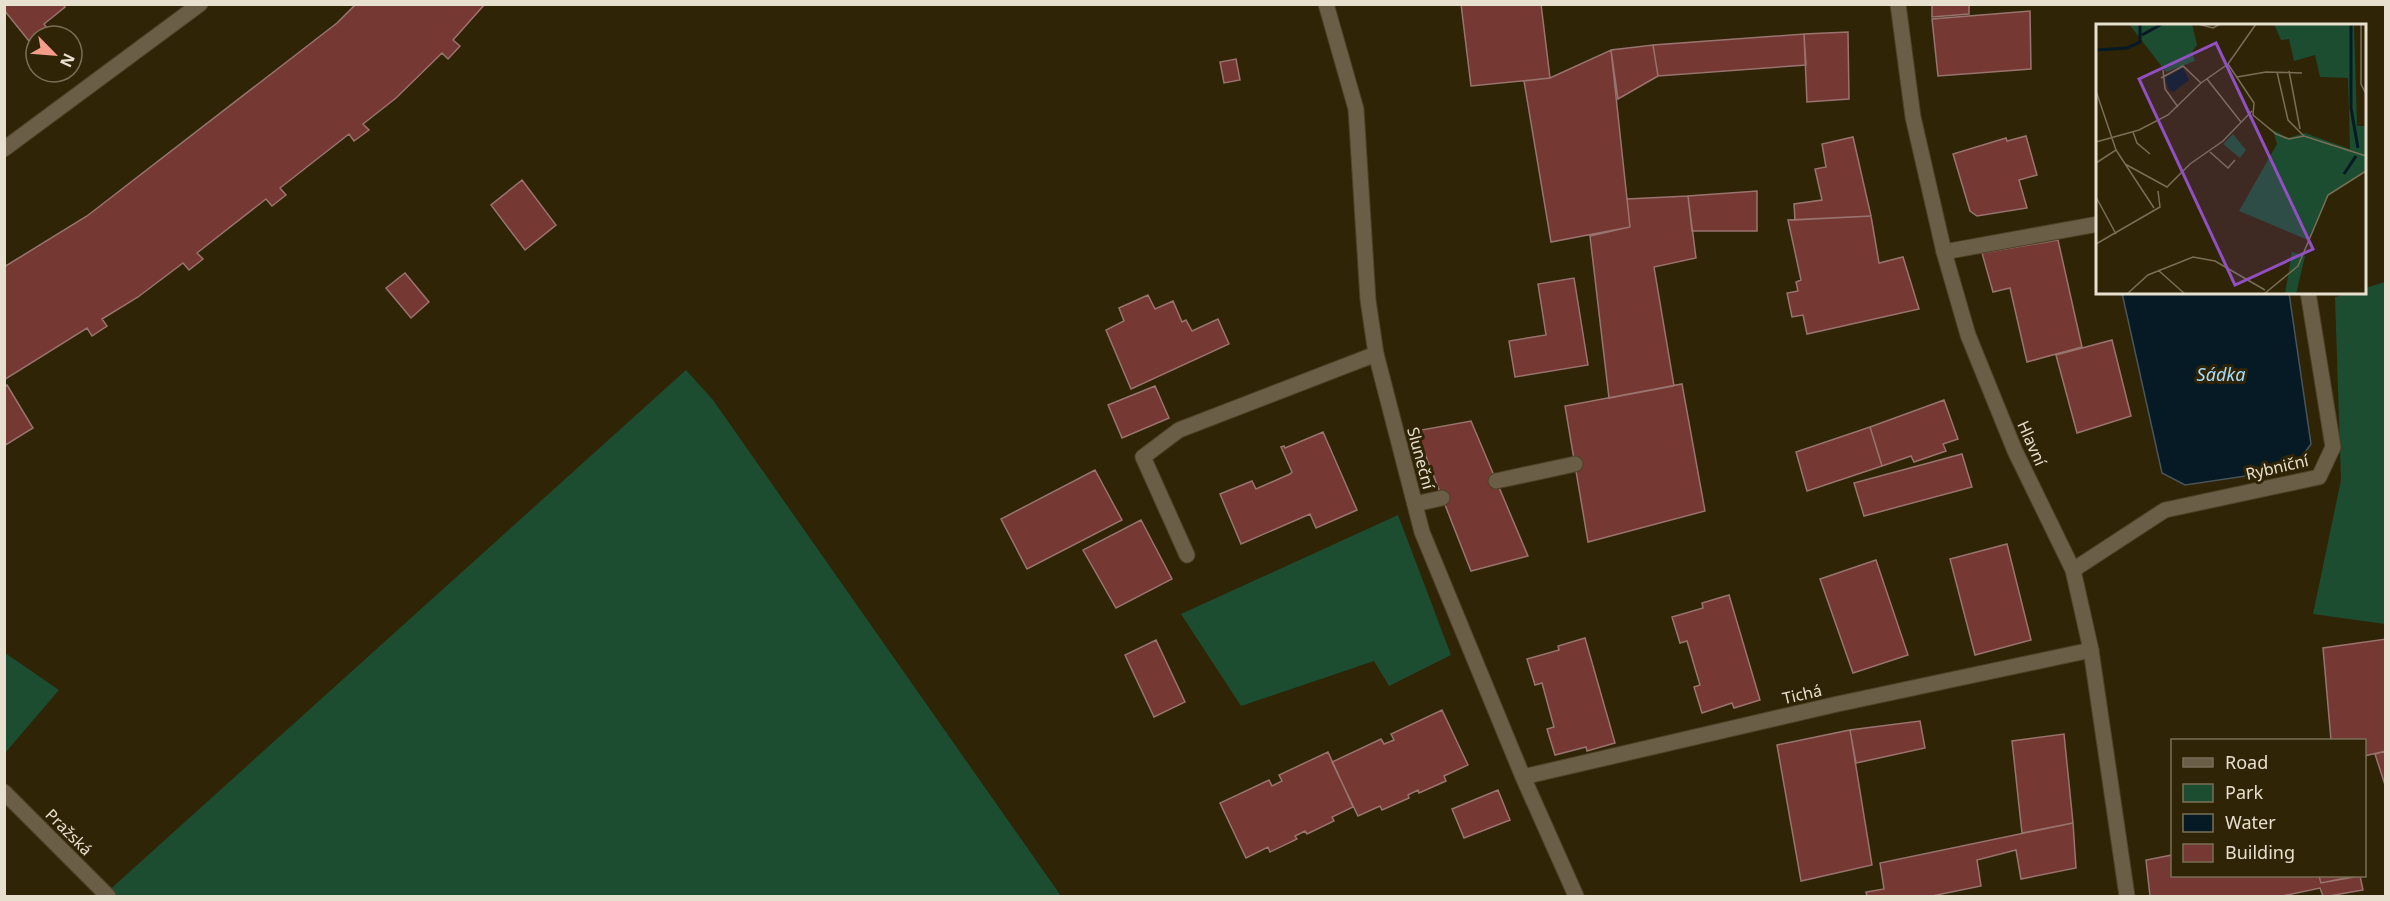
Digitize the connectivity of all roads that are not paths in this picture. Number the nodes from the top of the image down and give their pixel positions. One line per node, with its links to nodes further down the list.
1 (200, 4): 4 (street)
2 (1326, 4): 8 (street, Sluneční)
3 (1898, 4): 6 (street, Hlavní)
4 (4, 148)
5 (2096, 224): 6 (street)
6 (1944, 252): 14 (street, Hlavní)
7 (2308, 294): 14 (street, Rybniční)
8 (1376, 354): 12 (street, Sluneční); 13 (street)
9 (1575, 464): 10 (street)
10 (1496, 481)
11 (1442, 498): 12 (street)
12 (1415, 504): 16 (street, Sluneční)
13 (1186, 555)
14 (2073, 570): 15 (street, Hlavní)
15 (2091, 650): 16 (street, Tichá); 20 (street, Hlavní)
16 (1523, 777): 19 (street, Sluneční)
17 (4, 792): 18 (street, Pražská)
18 (108, 897)
19 (1576, 897)
20 (2127, 897)

